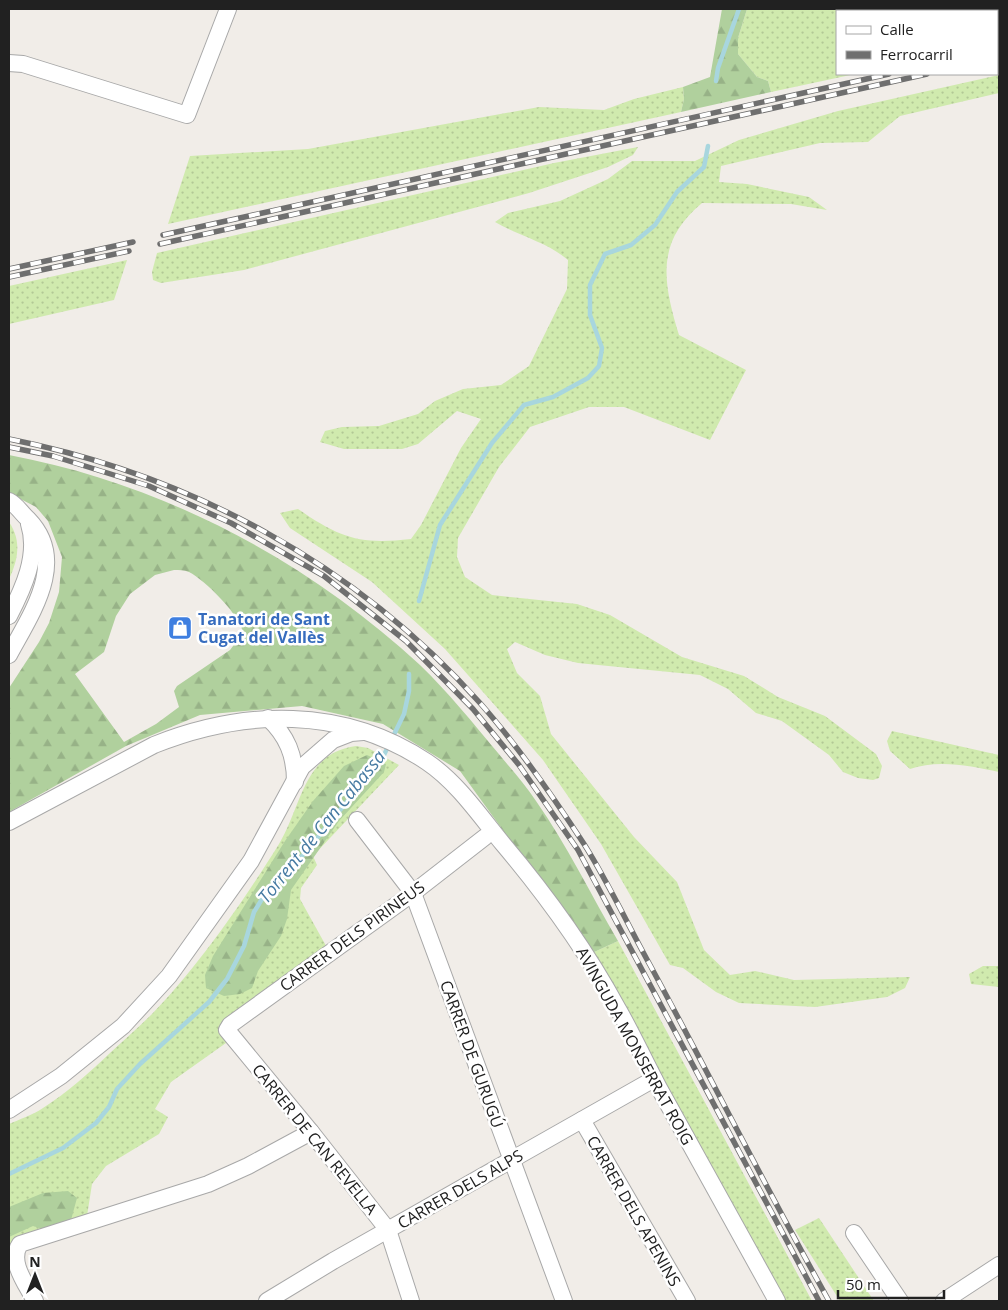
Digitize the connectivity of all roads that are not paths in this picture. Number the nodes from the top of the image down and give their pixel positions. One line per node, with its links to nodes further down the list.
1 (228, 9): 2 (street)
2 (13, 61)
3 (9, 501): 4 (street)
4 (26, 518): 5 (street); 6 (street)
5 (9, 616)
6 (9, 656)
7 (268, 718): 8 (street, AVINGUDA MONSERRAT ROIG); 9 (street); 11 (street, AVINGUDA MONSERRAT ROIG)
8 (371, 733): 9 (street); 15 (street, AVINGUDA MONSERRAT ROIG)
9 (295, 782): 16 (street)
10 (357, 820): 13 (street, CARRER DE GURUGÚ)
11 (9, 822)
12 (485, 837): 13 (street, CARRER DELS PIRINEUS)
13 (412, 893): 14 (street, CARRER DELS PIRINEUS); 19 (street, CARRER DE GURUGÚ)
14 (233, 1038): 18 (street, CARRER DE CAN REVELLA)
15 (654, 1079): 17 (street, CARRER DELS ALPS); 28 (street, AVINGUDA MONSERRAT ROIG)
16 (9, 1110)
17 (582, 1120): 19 (street, CARRER DELS ALPS); 27 (street, CARRER DELS APENINS)
18 (311, 1132): 20 (street, CARRER DE CAN REVELLA); 23 (street)
19 (511, 1160): 20 (street, CARRER DELS ALPS); 26 (street, CARRER DE GURUGÚ)
20 (388, 1230): 24 (street, CARRER DELS ALPS); 25 (street, CARRER DE CAN REVELLA)
21 (854, 1233): 29 (street)
22 (999, 1265): 30 (street)
23 (35, 1301)
24 (268, 1301)
25 (411, 1301)
26 (564, 1301)
27 (687, 1301)
28 (777, 1301)
29 (900, 1301)
30 (944, 1301)

